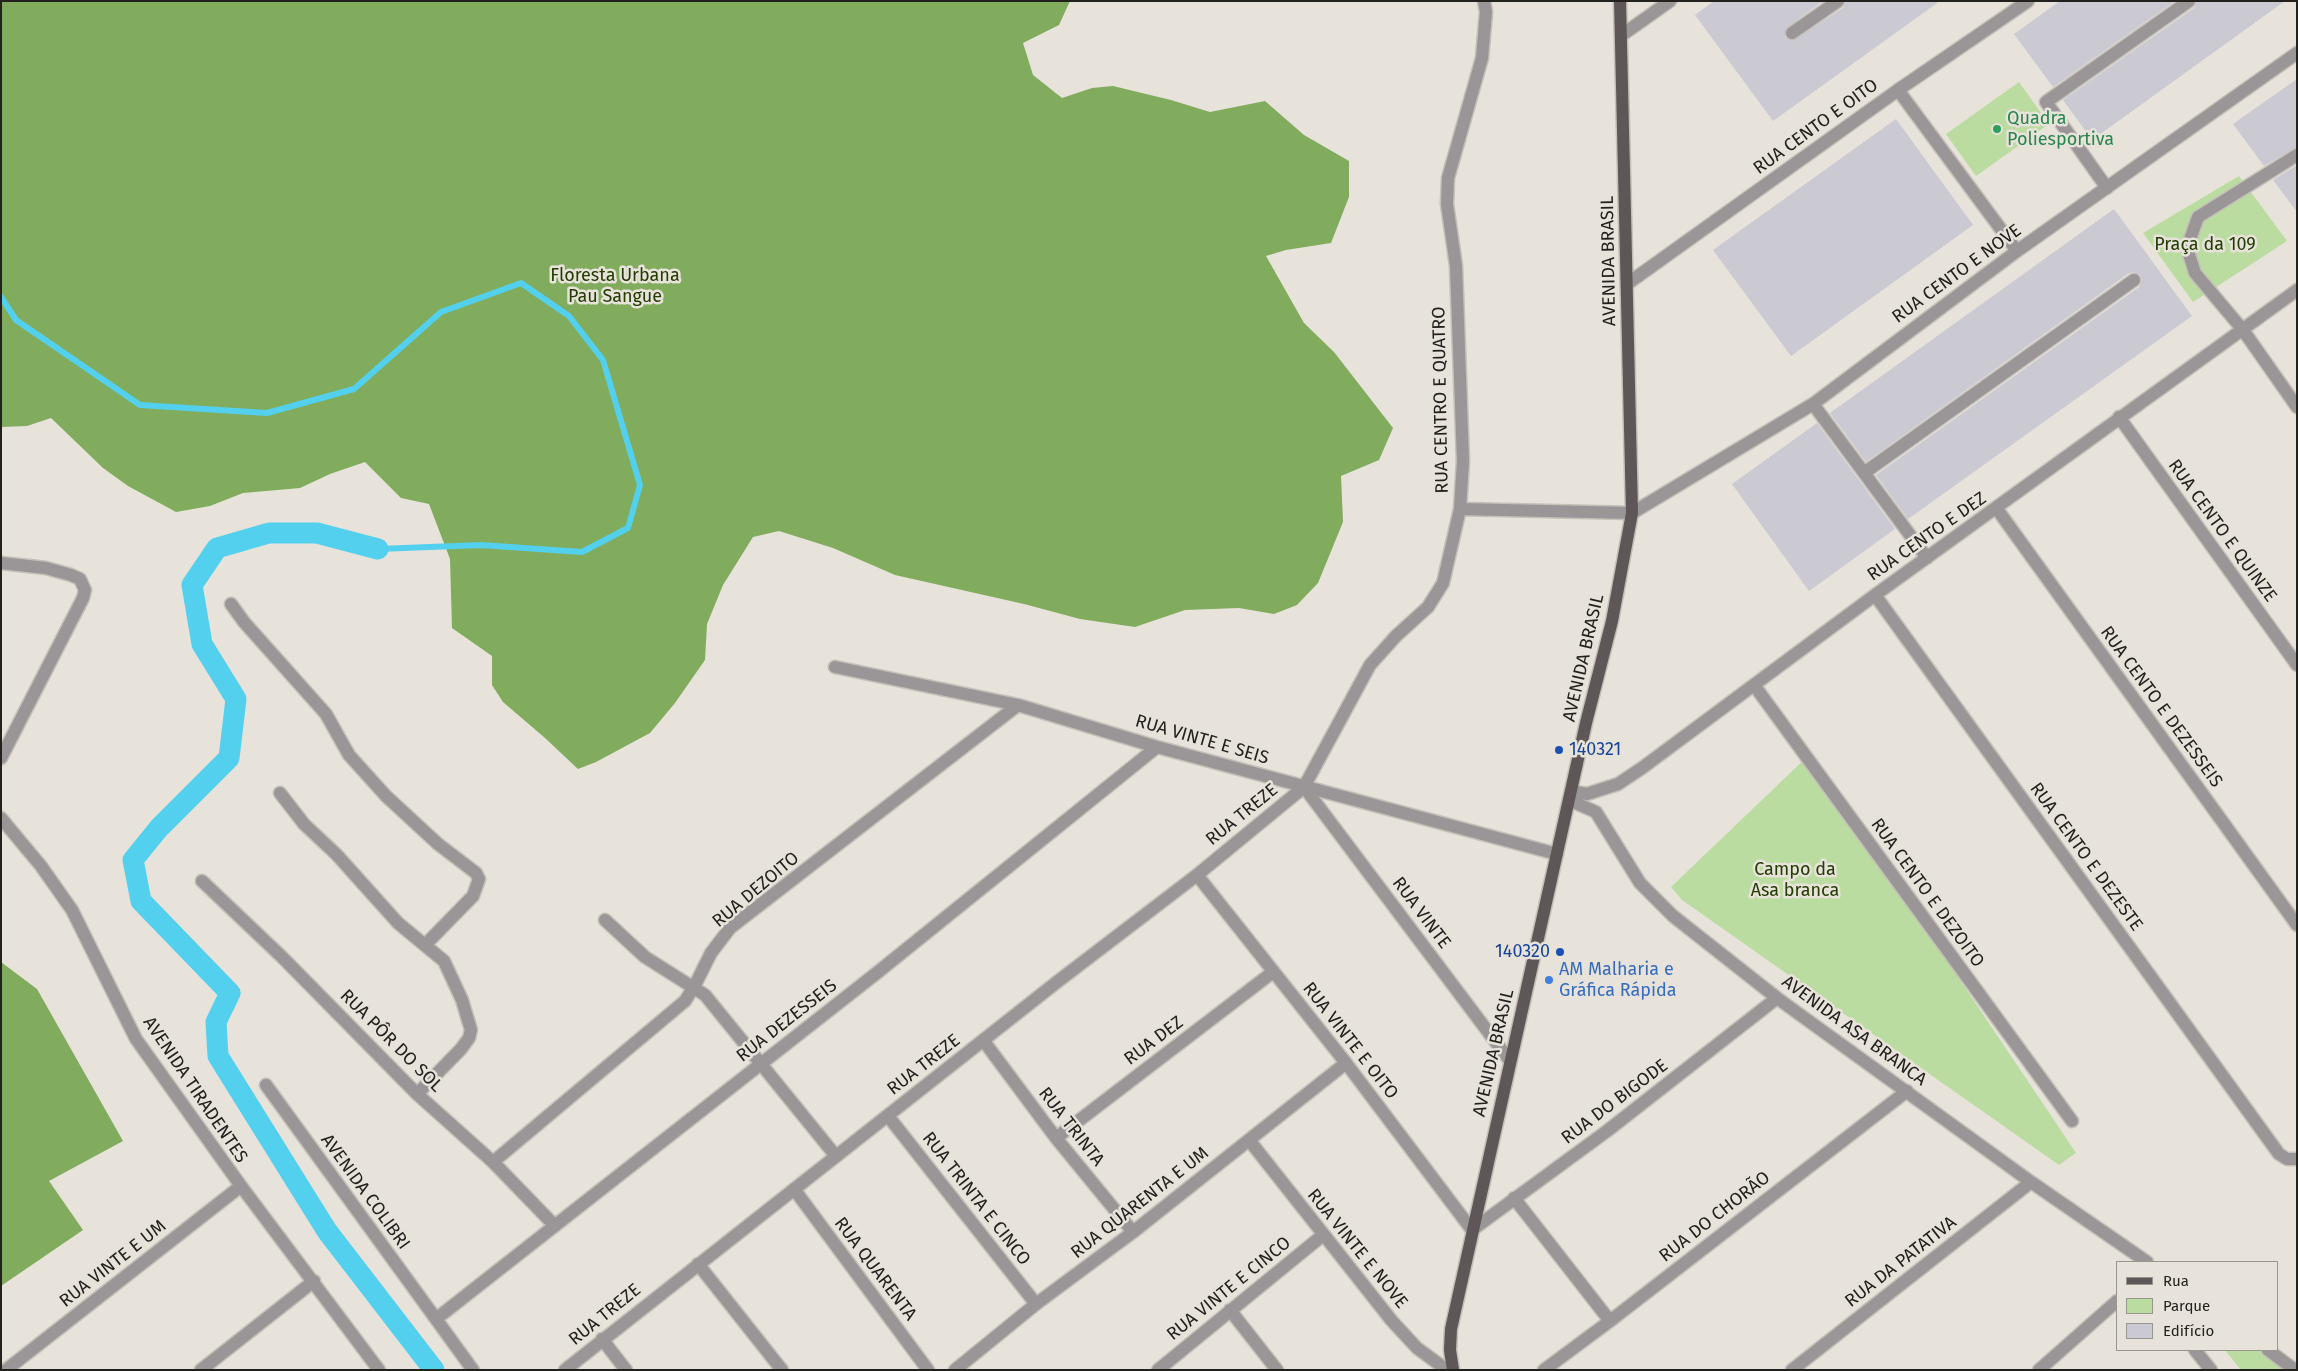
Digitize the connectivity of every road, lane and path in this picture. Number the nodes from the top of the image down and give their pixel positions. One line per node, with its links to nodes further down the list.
1 (1484, 1): 22 (street, RUA CENTRO E QUATRO)
2 (1620, 1): 8 (main road, AVENIDA BRASIL)
3 (1670, 1): 8 (street)
4 (1838, 1): 7 (street)
5 (2028, 1): 10 (street, RUA CENTO E OITO)
6 (2189, 1): 12 (street)
7 (1792, 34)
8 (1622, 35): 15 (main road, AVENIDA BRASIL)
9 (2297, 52): 12 (street, RUA CENTO E NOVE)
10 (1898, 90): 13 (street); 15 (street, RUA CENTO E OITO)
11 (2297, 155): 17 (street)
12 (2107, 188): 13 (street, RUA CENTO E NOVE)
13 (2017, 251): 18 (street, RUA CENTO E NOVE)
14 (2134, 280): 21 (street)
15 (1627, 284): 24 (main road, AVENIDA BRASIL)
16 (2297, 290): 17 (street, RUA CENTO E DEZ)
17 (2243, 330): 19 (street); 20 (street, RUA CENTO E DEZ)
18 (1813, 404): 21 (street); 24 (street, RUA CENTO E NOVE)
19 (2297, 407)
20 (2119, 417): 23 (street, RUA CENTO E DEZ); 29 (street, RUA CENTO E QUINZE)
21 (1864, 473): 25 (street)
22 (1460, 509): 24 (street); 35 (street, RUA CENTRO E QUATRO)
23 (1996, 509): 25 (street, RUA CENTO E DEZ); 43 (street, RUA CENTO E DEZESSEIS)
24 (1632, 513): 37 (main road, AVENIDA BRASIL)
25 (1927, 558): 27 (street, RUA CENTO E DEZ)
26 (1, 564): 34 (street)
27 (1875, 595): 31 (street, RUA CENTO E DEZ); 60 (street, RUA CENTO E DEZESTE)
28 (230, 604): 44 (street)
29 (2297, 665)
30 (835, 667): 32 (street, RUA VINTE E SEIS)
31 (1754, 685): 37 (street, RUA CENTO E DEZ); 56 (street, RUA CENTO E DEZOITO)
32 (1018, 704): 33 (street, RUA VINTE E SEIS); 46 (street, RUA DEZOITO)
33 (1157, 747): 35 (street, RUA VINTE E SEIS); 51 (street, RUA DEZESSEIS)
34 (1, 758)
35 (1304, 787): 39 (street, RUA VINTE E SEIS); 40 (street, RUA TREZE); 49 (street, RUA VINTE)
36 (280, 793): 44 (street)
37 (1570, 796): 39 (main road, AVENIDA BRASIL); 47 (street, AVENIDA ASA BRANCA)
38 (1, 818): 63 (street, AVENIDA TIRADENTES)
39 (1557, 854): 49 (main road, AVENIDA BRASIL)
40 (1197, 875): 45 (street, RUA VINTE E OITO); 48 (street, RUA TREZE)
41 (202, 881): 54 (street, RUA PÔR DO SOL)
42 (605, 920): 46 (street)
43 (2297, 924)
44 (425, 945): 54 (street)
45 (1274, 972): 50 (street, RUA VINTE E OITO); 57 (street, RUA DEZ)
46 (694, 987): 51 (street); 61 (street, RUA DEZOITO)
47 (1777, 998): 53 (street, AVENIDA ASA BRANCA); 65 (street, RUA DO BIGODE)
48 (983, 1040): 55 (street, RUA TREZE); 57 (street, RUA TRINTA)
49 (1510, 1061): 67 (main road, AVENIDA BRASIL)
50 (1346, 1063): 58 (street, RUA QUARENTA E UM); 67 (street, RUA VINTE E OITO)
51 (759, 1064): 59 (street); 66 (street, RUA DEZESSEIS)
52 (266, 1085): 76 (street, AVENIDA COLIBRI)
53 (1907, 1090): 62 (street, AVENIDA ASA BRANCA); 77 (street, RUA DO CHORÃO)
54 (417, 1094): 61 (street, RUA PÔR DO SOL)
55 (888, 1116): 59 (street, RUA TREZE); 74 (street, RUA TRINTA E CINCO)
56 (2072, 1121)
57 (1056, 1138): 68 (street, RUA TRINTA)
58 (1249, 1140): 68 (street, RUA QUARENTA E UM); 69 (street, RUA VINTE E NOVE)
59 (835, 1155): 64 (street, RUA TREZE)
60 (2297, 1159)
61 (493, 1162): 66 (street, RUA PÔR DO SOL)
62 (2032, 1182): 70 (street, AVENIDA ASA BRANCA); 95 (street, RUA DA PATATIVA)
63 (241, 1186): 72 (street, AVENIDA TIRADENTES); 81 (street, RUA VINTE E UM)
64 (794, 1189): 71 (street, RUA TREZE); 88 (street, RUA QUARENTA)
65 (1514, 1198): 67 (street, RUA DO BIGODE); 77 (street)
66 (555, 1226): 76 (street, RUA DEZESSEIS)
67 (1472, 1230): 93 (main road, AVENIDA BRASIL)
68 (1134, 1232): 74 (street, RUA QUARENTA E UM)
69 (1323, 1235): 75 (street, RUA VINTE E CINCO); 92 (street, RUA VINTE E NOVE)
70 (2146, 1261)
71 (698, 1264): 78 (street, RUA TREZE); 87 (street)
72 (314, 1281): 82 (street); 83 (street, AVENIDA TIRADENTES)
73 (2116, 1302): 96 (street)
74 (1036, 1304): 89 (street, RUA QUARENTA E UM)
75 (1230, 1310): 90 (street, RUA VINTE E CINCO); 91 (street)
76 (436, 1319): 84 (street)
77 (1610, 1321): 94 (street, RUA DO CHORÃO)
78 (602, 1340): 85 (street, RUA TREZE); 86 (street)
79 (2197, 1351): 97 (street)
80 (2269, 1351): 98 (street)
81 (6, 1370)
82 (201, 1370)
83 (379, 1370)
84 (473, 1370)
85 (565, 1370)
86 (626, 1370)
87 (782, 1370)
88 (928, 1370)
89 (955, 1370)
90 (1158, 1370)
91 (1277, 1370)
92 (1447, 1370)
93 (1453, 1370)
94 (1544, 1370)
95 (1792, 1370)
96 (2039, 1370)
97 (2211, 1370)
98 (2295, 1370)

